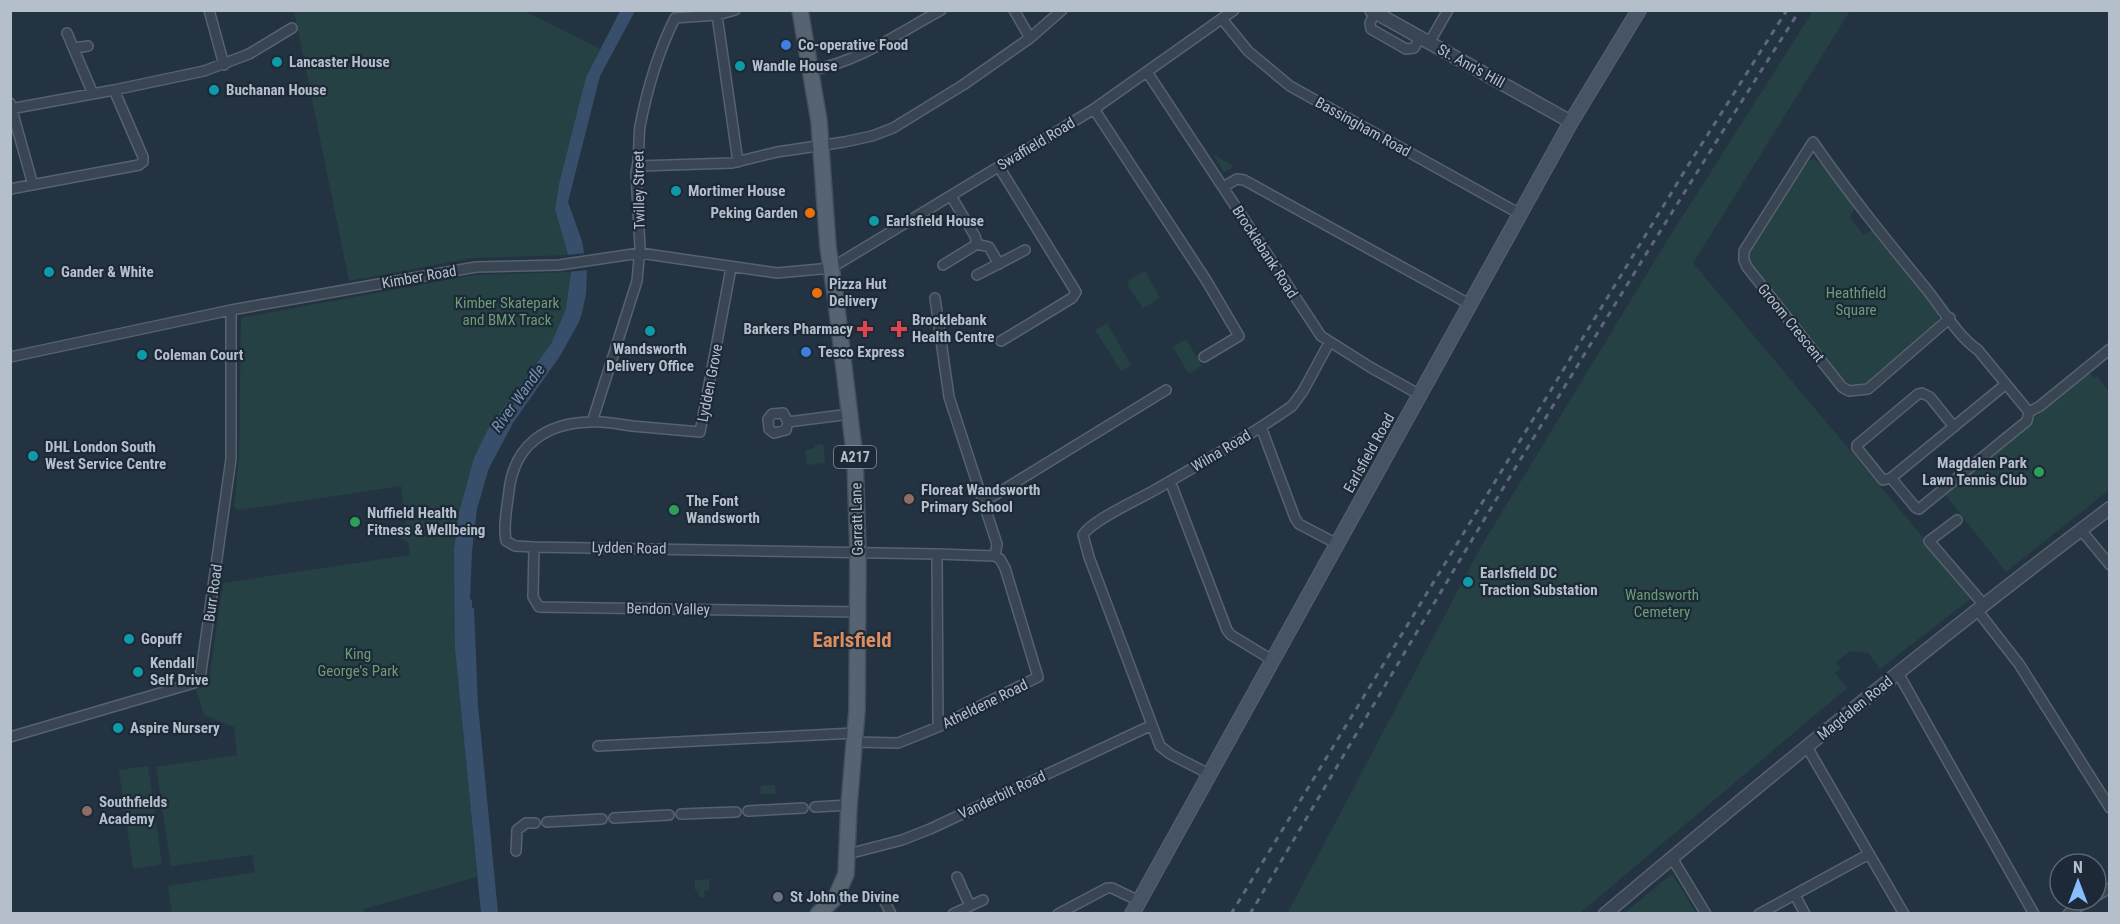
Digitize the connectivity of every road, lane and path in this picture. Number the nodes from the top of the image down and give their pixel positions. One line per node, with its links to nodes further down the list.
1 (209, 10): 19 (street)
2 (735, 10): 11 (street, Twilley Street)
3 (800, 10): 20 (main road, Garratt Lane / A217)
4 (941, 10): 20 (street)
5 (1014, 10): 15 (street)
6 (1062, 10): 15 (street)
7 (1234, 10): 12 (street, Swaffield Road)
8 (1448, 10): 16 (street)
9 (1639, 10): 26 (main road, Earlsfield Road)
10 (1373, 11): 16 (street, St. Ann's Hill)
11 (717, 15): 28 (street); 29 (street, Twilley Street)
12 (1222, 20): 21 (street, Swaffield Road); 35 (street, Bassingham Road)
13 (292, 28): 19 (street)
14 (67, 33): 18 (street)
15 (1030, 38): 27 (street)
16 (1424, 40): 26 (street, St. Ann's Hill)
17 (88, 46): 18 (street)
18 (75, 48): 23 (street)
19 (224, 64): 22 (street)
20 (810, 70): 27 (main road, Garratt Lane / A217)
21 (1147, 72): 25 (street, Swaffield Road); 32 (street, Brocklebank Road)
22 (114, 90): 23 (street); 31 (street)
23 (93, 94): 24 (street)
24 (11, 107): 31 (street)
25 (1094, 109): 30 (street, Swaffield Road); 52 (street)
26 (1571, 122): 35 (main road, Earlsfield Road)
27 (822, 146): 28 (street); 42 (main road, Garratt Lane / A217)
28 (738, 162): 29 (street)
29 (639, 166): 38 (street, Twilley Street)
30 (999, 167): 34 (street, Swaffield Road); 48 (street)
31 (33, 185): 33 (street)
32 (1223, 187): 45 (street); 49 (street, Brocklebank Road)
33 (10, 189)
34 (951, 196): 36 (street); 42 (street, Swaffield Road)
35 (1520, 214): 45 (main road, Earlsfield Road)
36 (977, 244): 39 (street); 40 (street)
37 (1024, 250): 39 (street)
38 (640, 254): 41 (street, Kimber Road); 46 (street, Kimber Road); 58 (street, Twilley Street)
39 (999, 264): 43 (street)
40 (944, 265)
41 (732, 268): 42 (street, Kimber Road); 58 (street, Lydden Grove)
42 (831, 268): 57 (main road, Garratt Lane / A217)
43 (977, 275)
44 (935, 298): 65 (street, Atheldene Road)
45 (1471, 305): 55 (main road, Earlsfield Road)
46 (231, 310): 51 (street, Kimber Road); 81 (street, Burr Road)
47 (1950, 318): 47 (street, Groom Crescent); 53 (street)
48 (1001, 340)
49 (1329, 343): 55 (street, Brocklebank Road); 61 (street, Wilna Road)
50 (2109, 349): 56 (street)
51 (10, 357)
52 (1204, 357)
53 (2006, 384): 56 (street); 60 (street)
54 (1166, 390): 65 (street)
55 (1420, 395): 69 (main road, Earlsfield Road)
56 (2029, 412): 63 (street)
57 (850, 414): 59 (street); 71 (main road, Garratt Lane / A217)
58 (592, 422): 62 (street, Lydden Grove)
59 (788, 422)
60 (1954, 426): 63 (street); 63 (street)
61 (1261, 427): 64 (street, Wilna Road); 69 (street)
62 (531, 442): 70 (street, Lydden Road)
63 (1891, 478)
64 (1170, 481): 77 (street); 79 (street, Wilna Road)
65 (983, 500): 73 (street, Atheldene Road)
66 (2109, 508): 68 (street, Magdalen Road)
67 (1957, 520): 75 (street)
68 (2080, 530): 74 (street); 75 (street, Magdalen Road)
69 (1337, 544): 77 (main road, Earlsfield Road)
70 (534, 547): 71 (street, Lydden Road); 76 (street, Bendon Valley)
71 (858, 552): 72 (street, Lydden Road); 76 (main road, Garratt Lane / A217)
72 (937, 554): 73 (street, Lydden Road); 80 (street)
73 (995, 556): 80 (street, Atheldene Road)
74 (2109, 565)
75 (1981, 607): 78 (street, Magdalen Road); 89 (street)
76 (858, 612): 82 (main road, Garratt Lane / A217)
77 (1272, 660): 85 (main road, Earlsfield Road)
78 (1898, 673): 84 (street, Magdalen Road); 118 (street)
79 (1152, 725): 85 (street); 99 (street, Vanderbilt Road)
80 (938, 727): 82 (street, Atheldene Road)
81 (12, 736)
82 (854, 737): 83 (street, Atheldene Road); 86 (main road, Garratt Lane / A217)
83 (598, 746)
84 (1807, 747): 100 (street); 101 (street, Magdalen Road)
85 (1209, 774): 106 (main road, Earlsfield Road)
86 (849, 805): 87 (street); 99 (main road, Garratt Lane / A217)
87 (815, 807)
88 (803, 808): 90 (street)
89 (2109, 808)
90 (748, 811)
91 (736, 812): 92 (street)
92 (681, 814)
93 (669, 815): 94 (street)
94 (614, 818)
95 (602, 819): 96 (street)
96 (547, 822)
97 (536, 823): 98 (street)
98 (516, 851)
99 (848, 854): 108 (main road, Garratt Lane / A217)
100 (1869, 854): 103 (street); 117 (street)
101 (1672, 858): 113 (street, Magdalen Road); 114 (street)
102 (957, 877): 107 (street)
103 (1795, 895): 115 (street); 116 (street)
104 (884, 900): 109 (street)
105 (983, 900): 107 (street)
106 (1139, 901): 111 (street); 112 (main road, Earlsfield Road)
107 (970, 906): 110 (street)
108 (818, 914)
109 (891, 914)
110 (953, 914)
111 (1059, 914)
112 (1132, 914)
113 (1605, 914)
114 (1706, 914)
115 (1759, 914)
116 (1805, 914)
117 (1904, 914)
118 (2034, 914)

